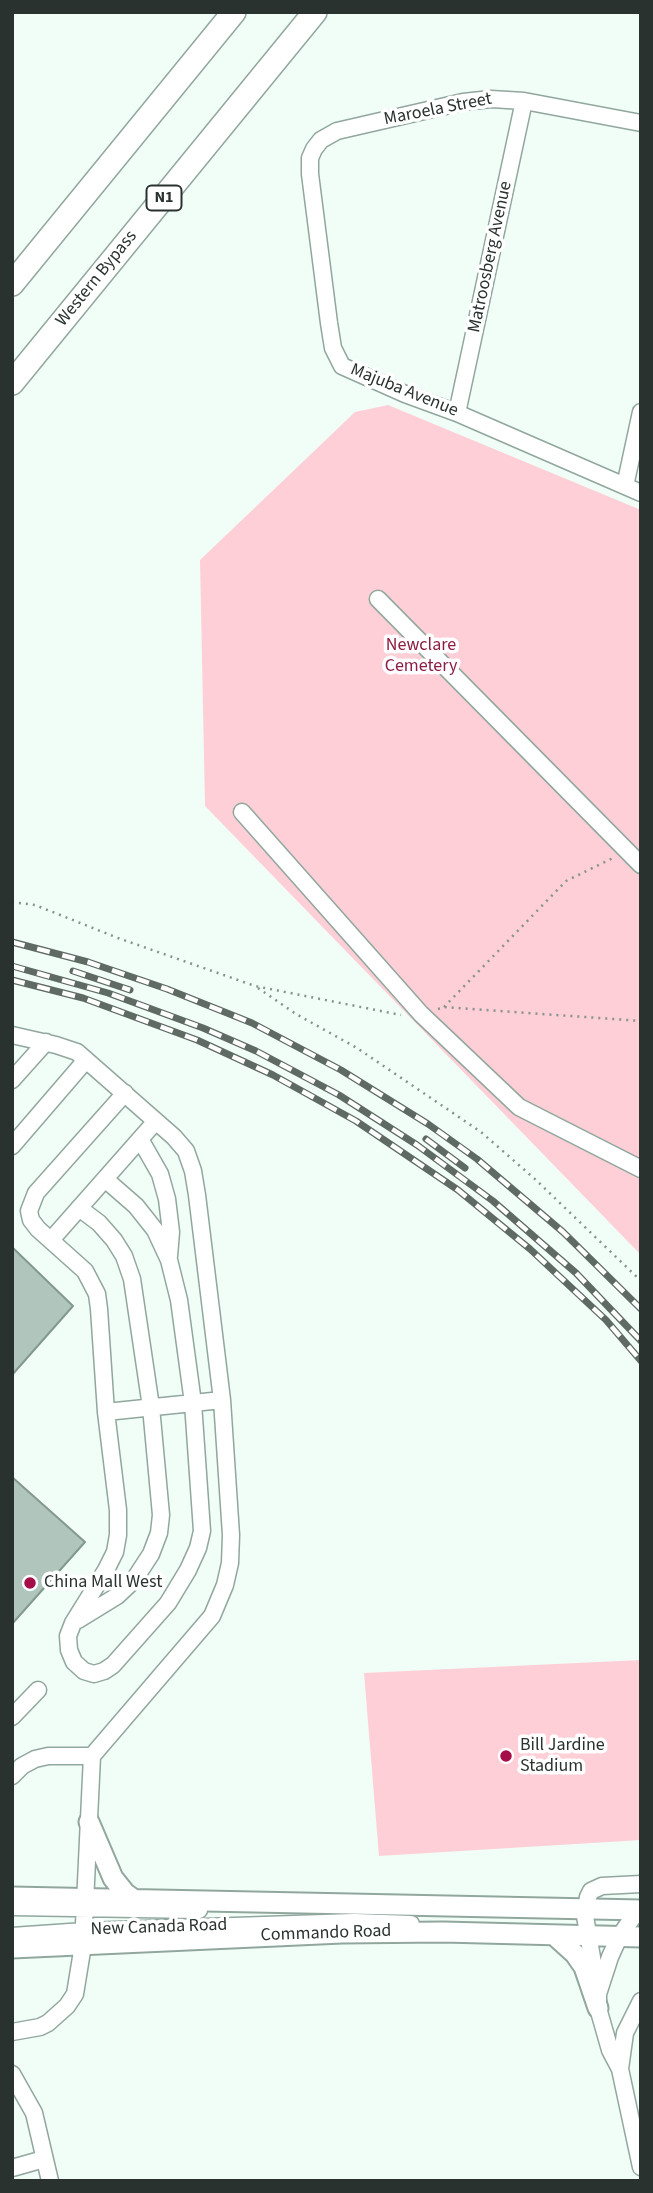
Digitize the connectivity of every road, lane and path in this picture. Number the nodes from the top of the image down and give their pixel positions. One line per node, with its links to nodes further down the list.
1 (234, 12): 6 (highway)
2 (315, 12): 7 (highway, Western Bypass / N1)
3 (524, 101): 4 (street, Maroela Street); 5 (street, Maroela Street); 9 (street, Matroosberg Avenue)
4 (641, 123)
5 (321, 140): 9 (street, Majuba Avenue)
6 (12, 285)
7 (12, 383)
8 (641, 412): 10 (street)
9 (457, 413): 10 (street, Majuba Avenue)
10 (633, 489)
11 (378, 599): 13 (street)
12 (242, 812): 18 (street)
13 (627, 851): 14 (street); 17 (path)
14 (641, 865)
15 (12, 902): 16 (path)
16 (255, 986): 18 (path); 33 (path)
17 (444, 1007): 18 (path); 19 (path)
18 (421, 1014): 28 (street)
19 (641, 1021)
20 (12, 1035): 21 (street)
21 (46, 1042): 22 (street); 23 (street)
22 (86, 1060): 24 (street); 27 (street)
23 (12, 1080)
24 (125, 1093): 25 (street); 31 (street)
25 (156, 1121): 26 (street); 34 (street)
26 (140, 1139): 29 (street); 32 (street)
27 (12, 1146)
28 (641, 1169)
29 (105, 1179): 30 (street); 32 (street)
30 (79, 1208): 31 (street); 36 (street)
31 (51, 1240): 37 (street)
32 (169, 1259): 35 (street)
33 (641, 1281)
34 (222, 1400): 35 (street); 41 (street)
35 (193, 1403): 36 (street); 38 (street)
36 (151, 1407): 37 (street); 38 (street)
37 (106, 1412): 38 (street)
38 (73, 1623)
39 (38, 1690): 40 (street)
40 (12, 1717)
41 (92, 1756): 42 (street); 43 (street)
42 (12, 1776)
43 (89, 1822): 46 (main road); 47 (street)
44 (641, 1884): 49 (street)
45 (12, 1897): 47 (main road, Commando Road)
46 (136, 1901): 47 (main road, Commando Road); 49 (main road, Commando Road)
47 (85, 1904): 48 (street, New Canada Road); 49 (street, New Canada Road); 53 (street)
48 (12, 1907)
49 (586, 1923): 50 (main road, Commando Road); 50 (main road, Commando Road); 51 (main road, Commando Road); 53 (street, New Canada Road); 55 (street)
50 (635, 1924): 55 (street)
51 (554, 1935): 53 (main road, Commando Road); 55 (main road)
52 (12, 1936): 53 (street, New Canada Road)
53 (83, 1938): 54 (main road, Commando Road); 57 (street)
54 (12, 1948)
55 (598, 2001): 58 (street)
56 (641, 2001): 58 (street)
57 (12, 2032)
58 (620, 2069): 61 (street)
59 (12, 2074): 60 (street)
60 (44, 2159): 62 (street); 63 (street)
61 (641, 2166)
62 (12, 2168)
63 (50, 2181)

